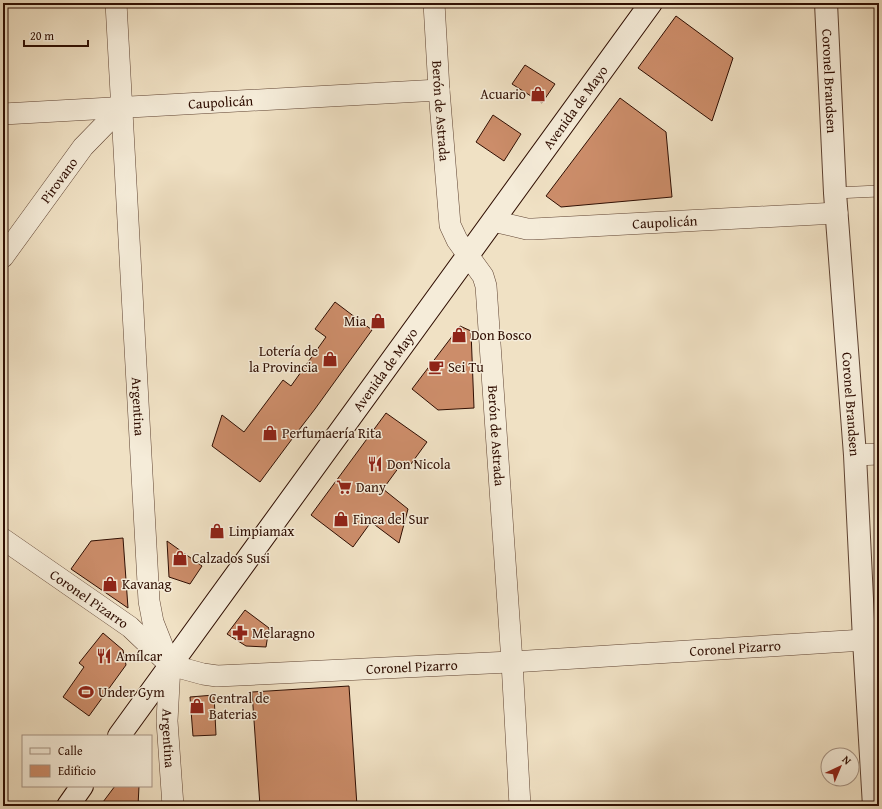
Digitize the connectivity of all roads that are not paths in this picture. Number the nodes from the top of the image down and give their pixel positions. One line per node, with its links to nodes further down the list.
1 (116, 3): 6 (street, Argentina)
2 (434, 3): 5 (street, Berón de Astrada)
3 (651, 3): 10 (main road, Avenida de Mayo)
4 (826, 3): 9 (main road, Coronel Brandsen)
5 (439, 90): 6 (street, Caupolicán); 11 (street, Berón de Astrada)
6 (121, 108): 7 (street, Caupolicán); 12 (street, Pirovano); 18 (street, Argentina)
7 (3, 114)
8 (879, 191): 9 (lane)
9 (836, 203): 10 (street, Caupolicán); 14 (main road, Coronel Brandsen)
10 (493, 221): 11 (main road, Avenida de Mayo)
11 (468, 255): 17 (street, Berón de Astrada); 18 (main road, Avenida de Mayo)
12 (3, 258)
13 (879, 454): 14 (street)
14 (855, 455): 16 (main road, Coronel Brandsen)
15 (3, 539): 18 (street, Coronel Pizarro)
16 (864, 640): 17 (street, Coronel Pizarro); 24 (main road, Coronel Brandsen)
17 (512, 662): 18 (street, Coronel Pizarro); 23 (street, Berón de Astrada)
18 (170, 665): 19 (main road, Avenida de Mayo); 22 (street, Argentina)
19 (120, 735)
20 (81, 787): 21 (main road)
21 (68, 806)
22 (173, 806)
23 (520, 806)
24 (874, 806)

